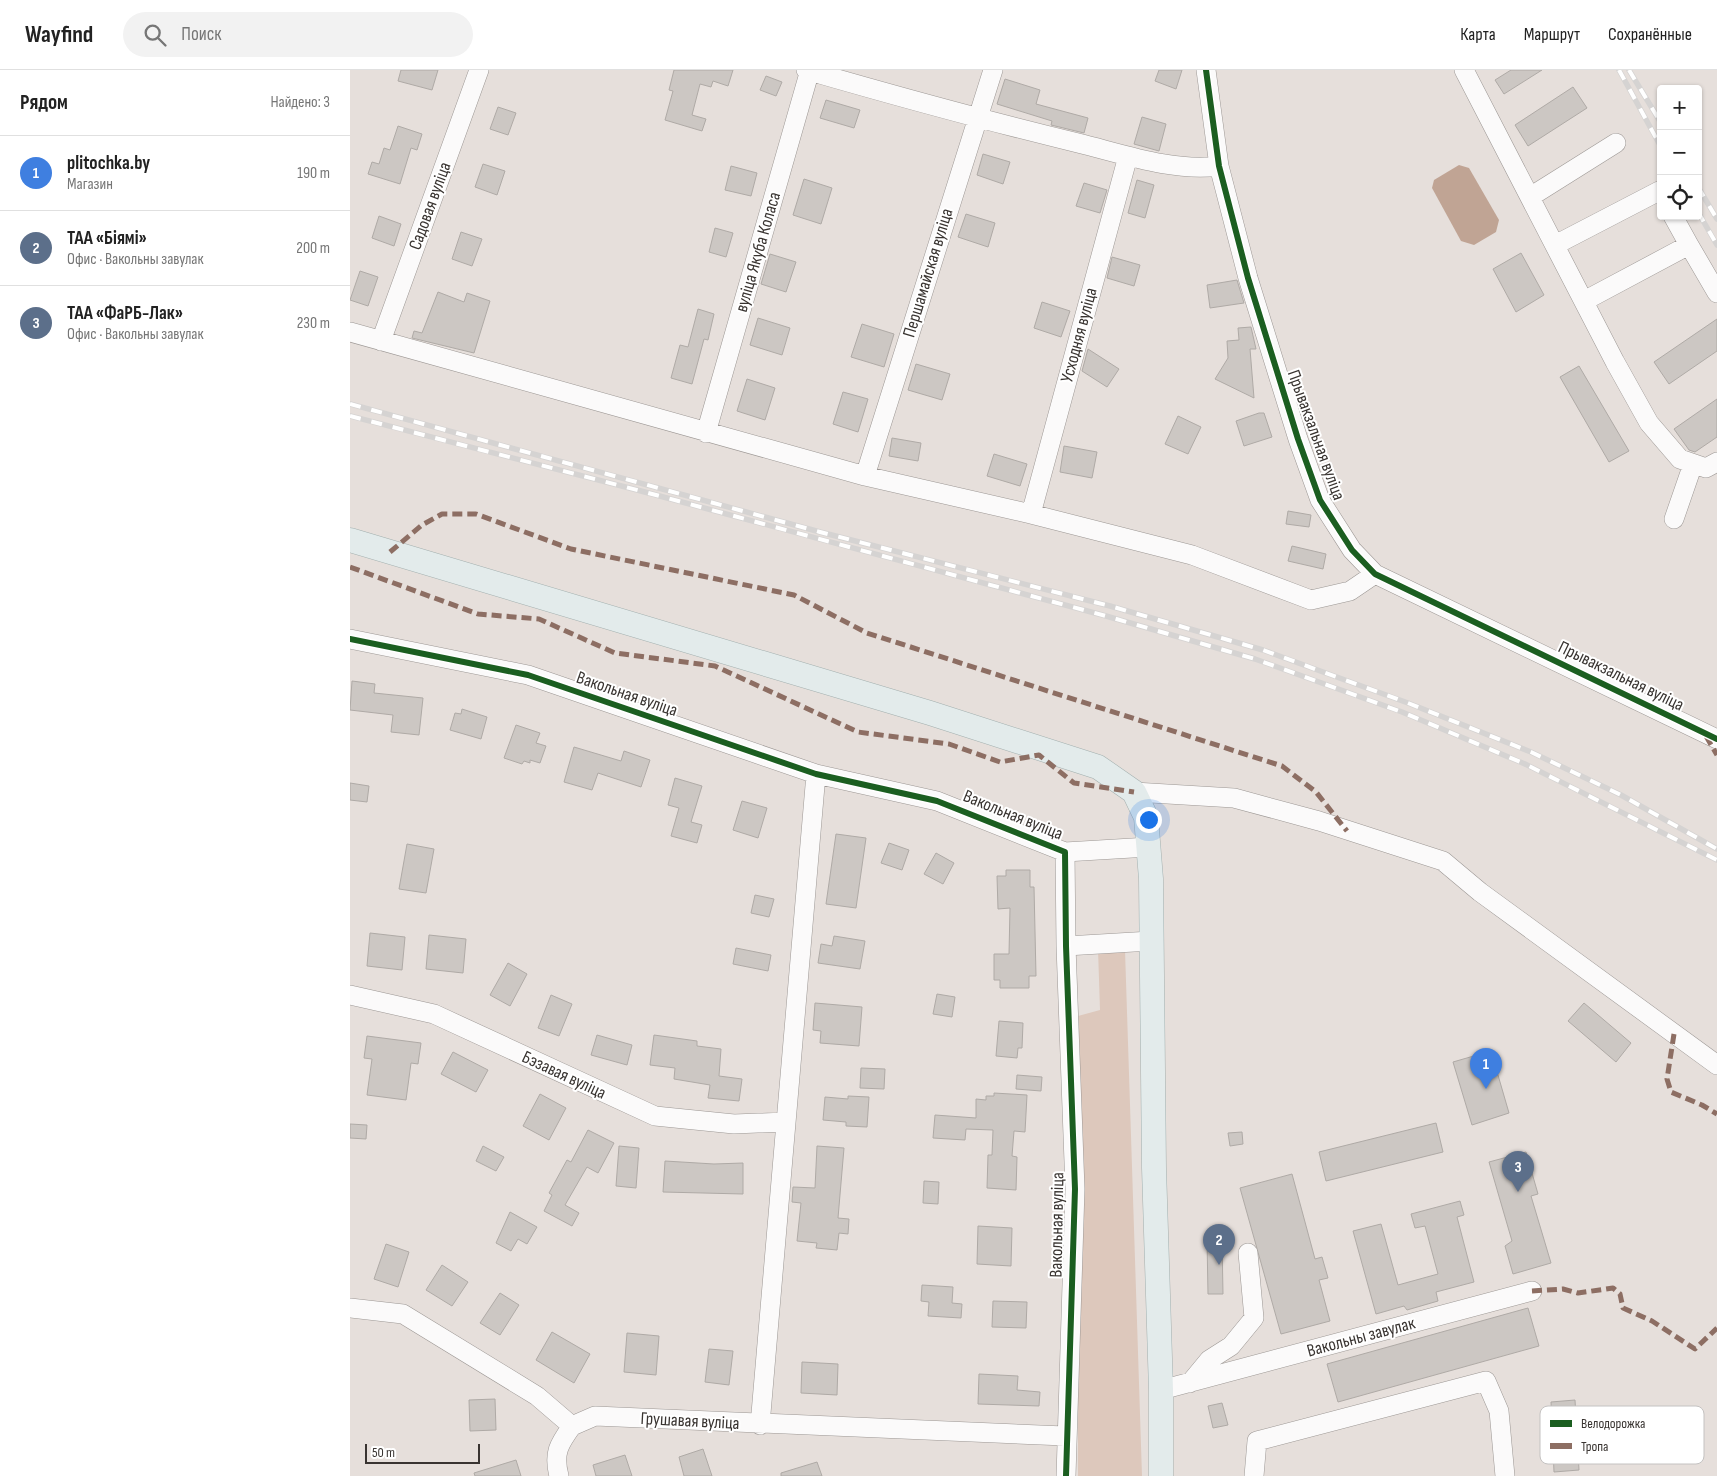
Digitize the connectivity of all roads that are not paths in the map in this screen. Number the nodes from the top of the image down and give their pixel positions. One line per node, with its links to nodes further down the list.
1 (478, 70): 18 (street, Садовая вуліца)
2 (809, 70): 6 (street); 19 (street, вуліца Якуба Коласа)
3 (993, 70): 6 (street, Першамайская вуліца)
4 (1206, 70): 9 (street, Прывакзальная вуліца)
5 (1464, 70): 11 (street)
6 (976, 118): 8 (street); 22 (street, Першамайская вуліца)
7 (1616, 143): 11 (street)
8 (1128, 156): 9 (street); 23 (street, Усходняя вуліца)
9 (1219, 166): 26 (street, Прывакзальная вуліца)
10 (1657, 192): 14 (street)
11 (1530, 197): 14 (street)
12 (1675, 220): 13 (street)
13 (1689, 244): 15 (street); 16 (street)
14 (1555, 245): 16 (street)
15 (1717, 293)
16 (1584, 302): 21 (street)
17 (350, 332): 18 (street)
18 (382, 341): 19 (street)
19 (706, 433): 22 (street)
20 (1717, 462): 21 (street)
21 (1693, 464): 24 (street)
22 (865, 476): 23 (street)
23 (1031, 514): 26 (street)
24 (1674, 519)
25 (350, 540): 30 (main road)
26 (1375, 574): 28 (street, Прывакзальная вуліца)
27 (350, 639): 29 (street, Вакольная вуліца)
28 (1717, 739)
29 (816, 774): 32 (street, Вакольная вуліца); 37 (street)
30 (1134, 792): 31 (main road); 36 (street)
31 (1148, 846): 32 (street); 33 (main road)
32 (1065, 852): 34 (street, Вакольная вуліца)
33 (1151, 941): 34 (street); 42 (main road)
34 (1066, 946): 45 (street, Вакольная вуліца)
35 (350, 995): 37 (street, Бэзавая вуліца)
36 (1715, 1064)
37 (785, 1122): 43 (street)
38 (1248, 1253): 41 (street)
39 (1532, 1291): 41 (street, Вакольны завулак)
40 (350, 1308): 44 (street)
41 (1190, 1382): 42 (street, Вакольны завулак)
42 (1161, 1390): 48 (main road)
43 (760, 1425): 44 (street, Грушавая вуліца); 45 (street, Грушавая вуліца)
44 (572, 1426): 46 (street)
45 (1066, 1436): 47 (street, Вакольная вуліца)
46 (559, 1476)
47 (1066, 1476)
48 (1161, 1476)
49 (1254, 1476): 50 (street)
50 (1505, 1476)

